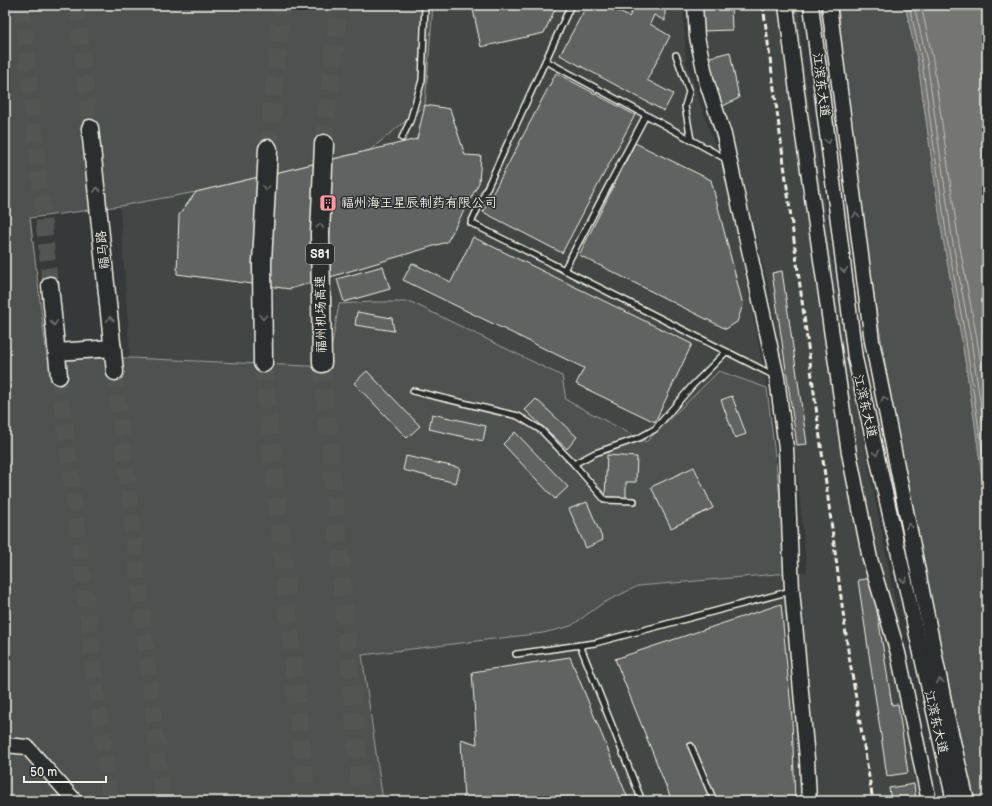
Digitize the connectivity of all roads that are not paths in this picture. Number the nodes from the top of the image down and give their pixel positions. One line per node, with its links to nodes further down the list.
1 (424, 5): 11 (lane)
2 (571, 5): 8 (lane)
3 (695, 5): 15 (street)
4 (786, 5): 38 (street)
5 (811, 5): 39 (street, 江滨东大道, one-way to 39)
6 (829, 5): 40 (street, one-way to 6)
7 (676, 55): 12 (lane)
8 (546, 61): 9 (lane); 16 (lane)
9 (646, 114): 12 (lane); 16 (lane)
10 (90, 128): 18 (main road, 福马路, one-way to 10)
11 (402, 138)
12 (691, 140): 15 (lane)
13 (324, 144): 22 (highway, 福州机场高速 / S81, one-way to 13)
14 (268, 149): 21 (highway, one-way to 21)
15 (730, 161): 25 (street)
16 (564, 270): 20 (lane)
17 (50, 284): 19 (main road, one-way to 19)
18 (113, 348): 19 (main road); 23 (main road, 福马路)
19 (57, 352): 24 (main road)
20 (726, 352): 25 (lane); 27 (lane)
21 (263, 363)
22 (322, 363)
23 (115, 372)
24 (59, 376)
25 (777, 378): 29 (street)
26 (413, 391): 27 (lane)
27 (574, 464): 28 (lane)
28 (634, 501)
29 (792, 590): 30 (lane); 37 (street)
30 (580, 645): 31 (lane); 35 (lane)
31 (516, 654)
32 (5, 745): 34 (street)
33 (692, 746): 36 (lane)
34 (75, 801)
35 (642, 801)
36 (714, 801)
37 (809, 801)
38 (929, 801)
39 (954, 801)
40 (967, 801)

